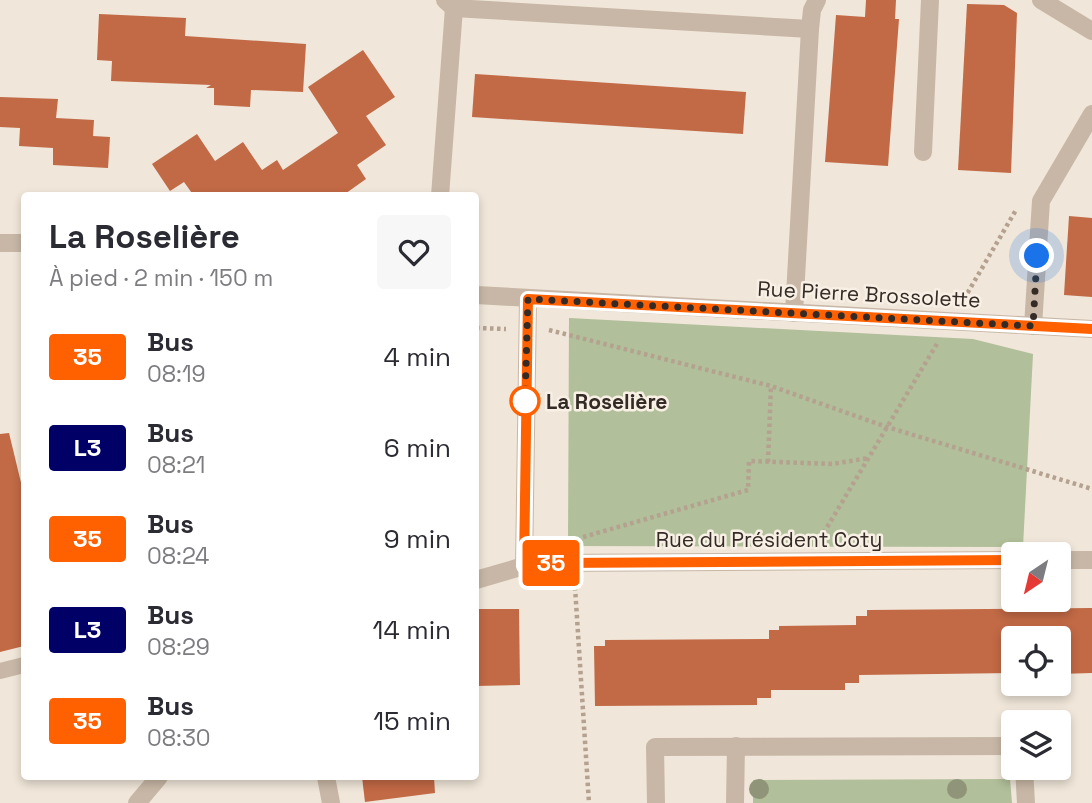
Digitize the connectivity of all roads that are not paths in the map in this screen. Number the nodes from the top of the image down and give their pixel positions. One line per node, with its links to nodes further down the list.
1 (817, 0): 6 (street)
2 (930, 0): 9 (street)
3 (1041, 0): 7 (street)
4 (449, 4): 5 (street); 10 (street)
5 (598, 8): 6 (street)
6 (810, 29): 15 (street)
7 (1092, 31)
8 (1092, 114): 16 (street)
9 (923, 152)
10 (440, 192)
11 (0, 243): 12 (street)
12 (21, 243)
13 (479, 295): 14 (street, Rue Pierre Brossolette)
14 (528, 299): 15 (street, Rue Pierre Brossolette); 21 (street)
15 (794, 313): 16 (street, Rue Pierre Brossolette)
16 (1033, 326): 17 (street)
17 (1092, 329)
18 (1001, 560): 21 (street, Rue du Président Coty)
19 (1071, 560): 20 (street)
20 (1092, 560)
21 (524, 566): 22 (street, Rue du Président Coty)
22 (479, 579)
23 (21, 666): 24 (lane)
24 (0, 671)
25 (736, 746): 26 (street); 32 (street); 33 (street)
26 (1001, 746)
27 (156, 780): 30 (street)
28 (327, 780): 31 (street)
29 (1025, 780): 34 (street)
30 (137, 803)
31 (331, 803)
32 (656, 803)
33 (735, 803)
34 (1026, 803)

